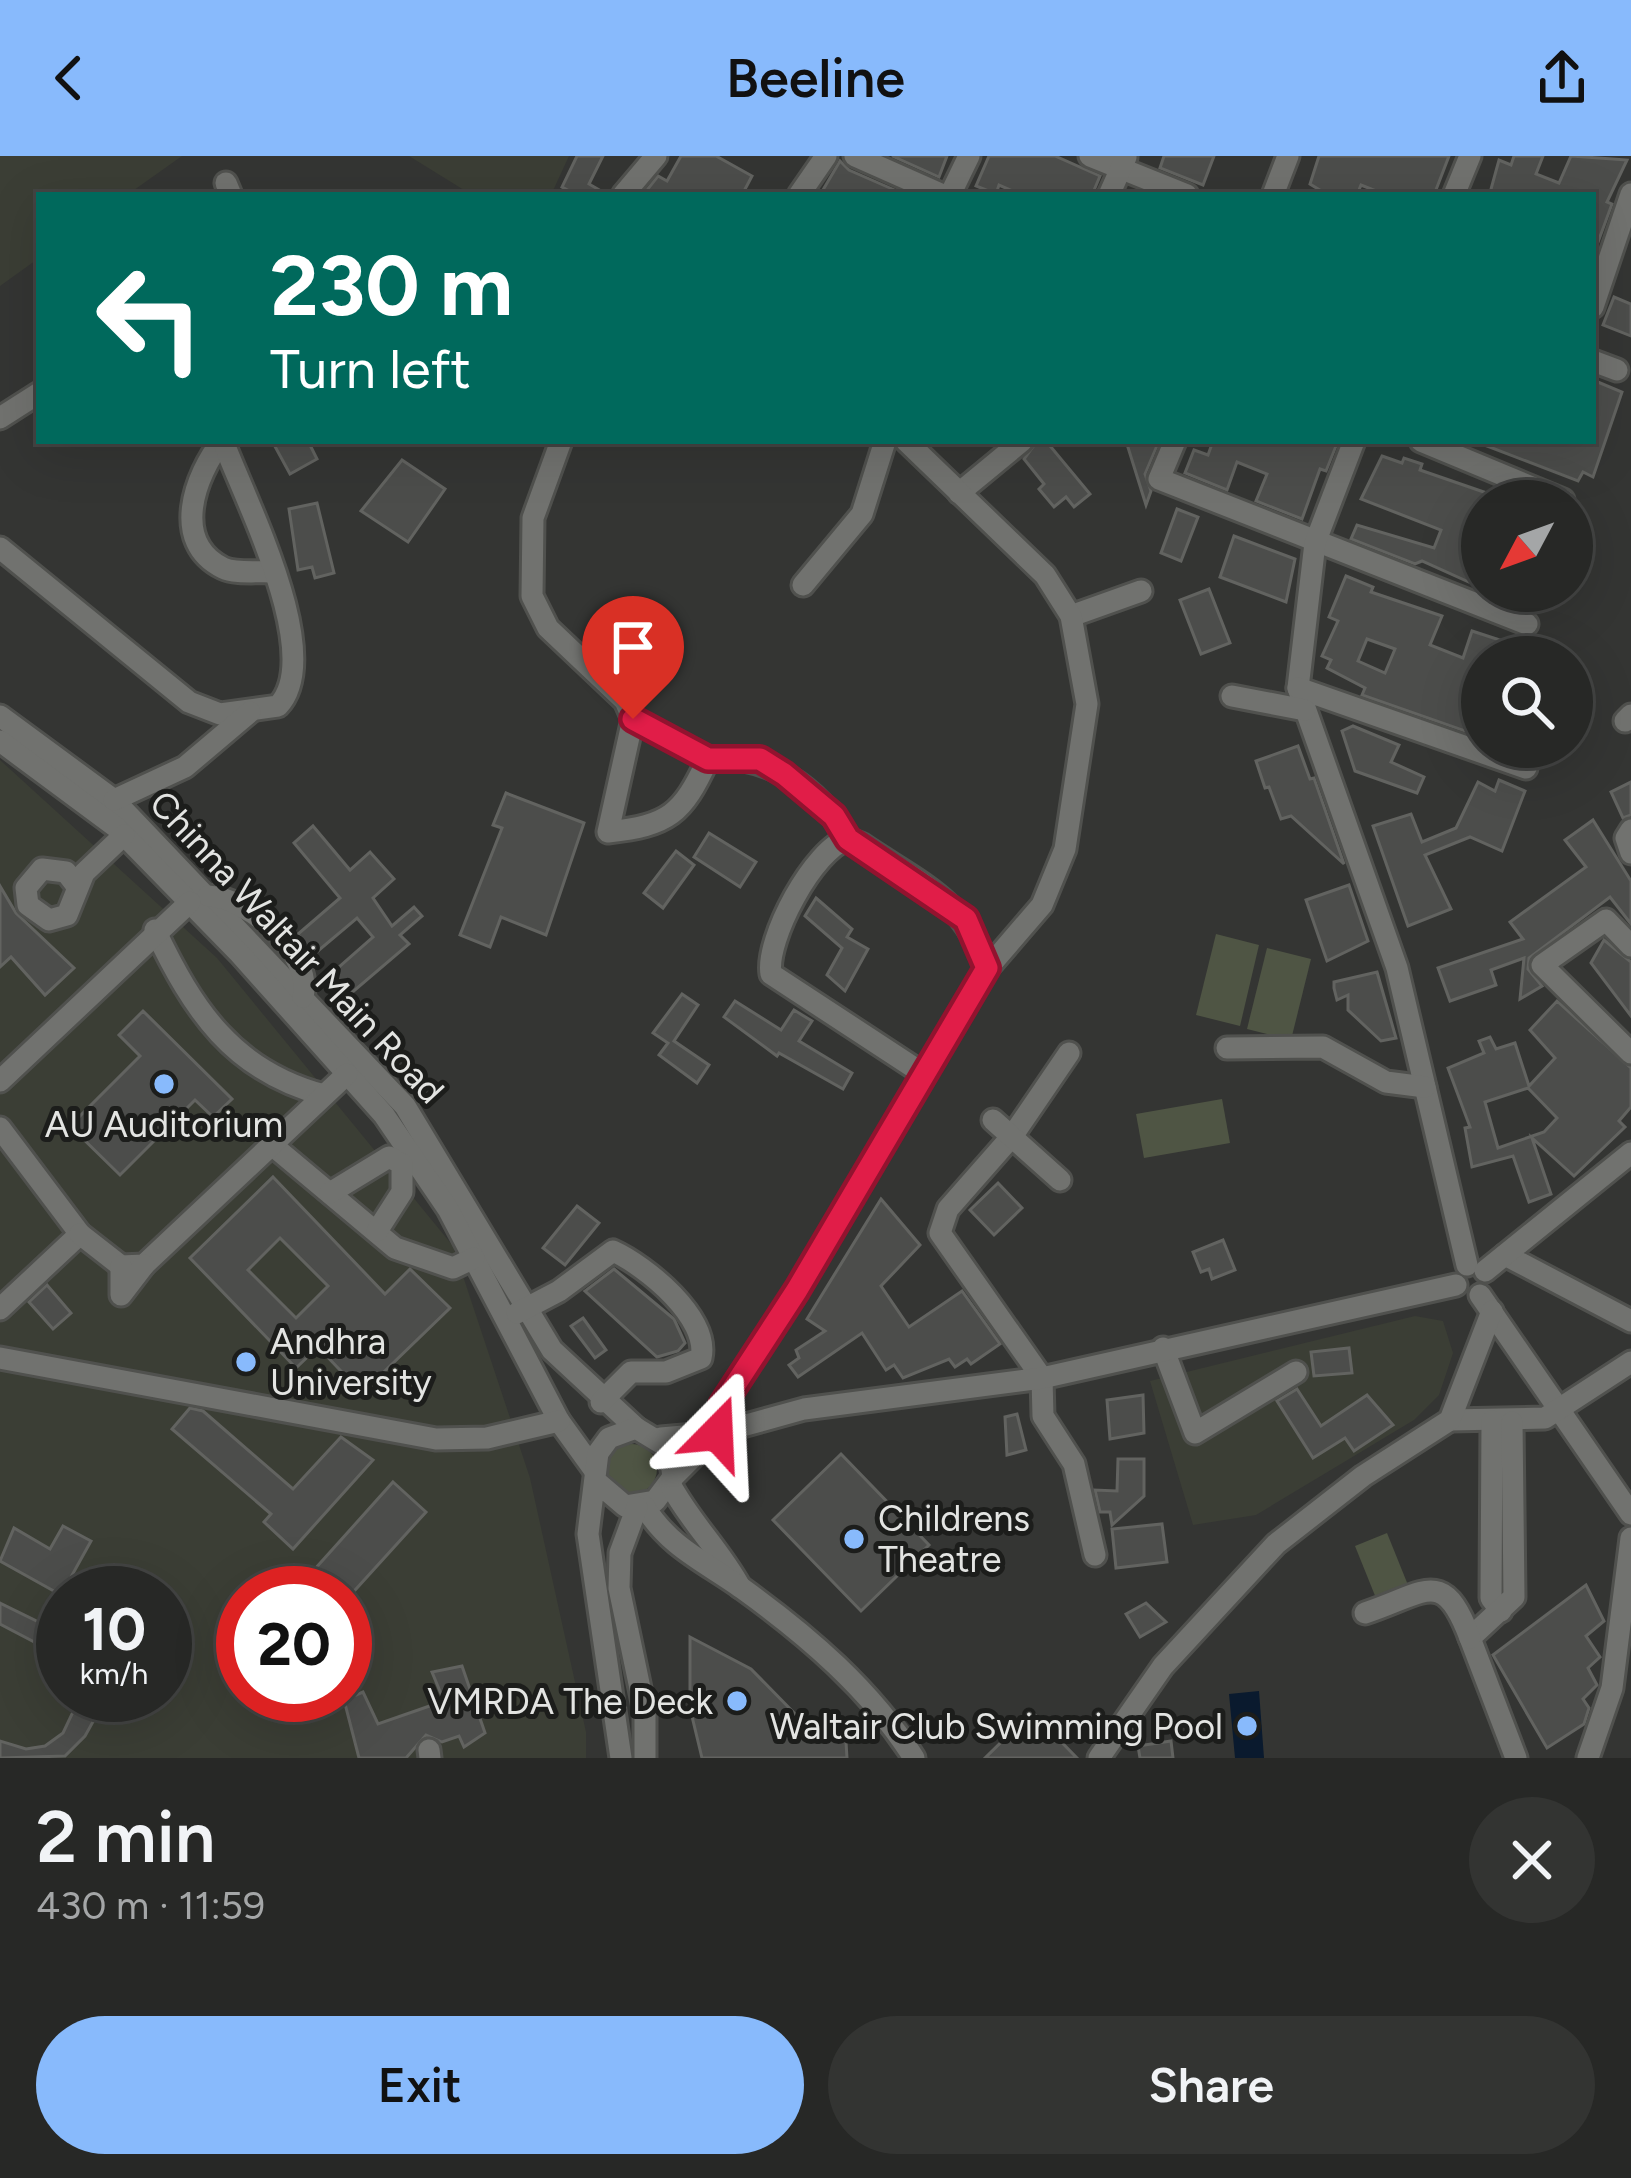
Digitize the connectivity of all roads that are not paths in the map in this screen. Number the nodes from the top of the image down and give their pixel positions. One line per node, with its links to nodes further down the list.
1 (656, 156): 9 (street)
2 (826, 156): 10 (street)
3 (855, 156): 11 (street)
4 (969, 156): 12 (street)
5 (1090, 156): 8 (street)
6 (1288, 156): 15 (street)
7 (1469, 156): 16 (street)
8 (1124, 162): 13 (street); 14 (street)
9 (626, 192)
10 (801, 192)
11 (939, 192)
12 (948, 192)
13 (1110, 192)
14 (1181, 192)
15 (1274, 192)
16 (1455, 192)
17 (1631, 194): 18 (street)
18 (1596, 298)
19 (1596, 362): 20 (street)
20 (1617, 370)
21 (36, 395): 22 (street)
22 (0, 418)
23 (220, 444): 36 (street)
24 (223, 444): 36 (street)
25 (561, 444): 45 (street)
26 (884, 444): 37 (street)
27 (909, 444): 33 (street)
28 (1018, 444): 33 (street)
29 (1173, 444): 34 (street)
30 (1353, 444): 34 (street)
31 (1427, 444): 32 (street)
32 (1515, 480)
33 (959, 493): 39 (street)
34 (1315, 542): 40 (street); 42 (street)
35 (0, 548): 43 (street)
36 (272, 572): 43 (street)
37 (803, 584)
38 (1142, 591): 39 (street)
39 (1071, 616): 58 (street)
40 (1527, 624)
41 (1232, 696): 42 (street)
42 (1302, 699): 47 (street); 65 (street)
43 (250, 712): 49 (street)
44 (0, 716): 49 (street, Chinna Waltair Main Road)
45 (633, 719): 48 (street); 48 (street)
46 (0, 741): 51 (street, Chinna Waltair Main Road)
47 (1461, 748)
48 (708, 759): 52 (street)
49 (114, 800): 55 (street, Chinna Waltair Main Road)
50 (1631, 830): 53 (street)
51 (124, 835): 54 (street); 55 (street, Chinna Waltair Main Road)
52 (848, 839): 58 (street); 62 (street)
53 (1631, 853)
54 (76, 885)
55 (199, 899): 56 (street); 63 (street, Chinna Waltair Main Road); 82 (street, Chinna Waltair Main Road)
56 (154, 930): 64 (street); 66 (street)
57 (1631, 946): 61 (street)
58 (987, 968): 62 (street)
59 (1226, 1048): 65 (street)
60 (1069, 1053): 69 (street)
61 (1631, 1053)
62 (922, 1073): 95 (street)
63 (347, 1074): 66 (street); 72 (street, Chinna Waltair Main Road)
64 (0, 1080)
65 (1425, 1087): 79 (street)
66 (323, 1095): 70 (street)
67 (992, 1120): 69 (street)
68 (0, 1128): 76 (street)
69 (1013, 1135): 73 (street); 88 (street)
70 (272, 1145): 74 (street); 76 (street)
71 (1631, 1153): 77 (street)
72 (408, 1160): 74 (street); 75 (street); 78 (street, Chinna Waltair Main Road)
73 (1060, 1180)
74 (330, 1193): 75 (street)
75 (377, 1231): 78 (street)
76 (80, 1234): 81 (street)
77 (1505, 1256): 79 (street); 83 (street)
78 (474, 1258): 82 (street, Chinna Waltair Main Road)
79 (1469, 1274): 80 (street); 84 (street)
80 (1486, 1303): 90 (street); 91 (street)
81 (0, 1309)
82 (515, 1314): 89 (street, Chinna Waltair Main Road); 89 (street); 92 (street, Chinna Waltair Main Road)
83 (1631, 1321)
84 (1163, 1348): 87 (street); 88 (street)
85 (0, 1358): 92 (street)
86 (1631, 1362): 90 (street)
87 (1296, 1372)
88 (1042, 1378): 95 (street); 102 (street)
89 (602, 1402): 94 (street, Chinna Waltair Main Road)
90 (1558, 1409): 93 (street); 100 (street)
91 (1450, 1420): 93 (street); 109 (street)
92 (559, 1421): 97 (street, Chinna Waltair Main Road)
93 (1502, 1422): 105 (street)
94 (636, 1428): 96 (street); 97 (street)
95 (717, 1433): 96 (street); 98 (street)
96 (661, 1438): 98 (street)
97 (597, 1477): 99 (street); 107 (street)
98 (672, 1480): 99 (street); 103 (street)
99 (641, 1507): 103 (street); 108 (street)
100 (1631, 1514)
101 (1631, 1538): 111 (street)
102 (1095, 1556)
103 (741, 1587): 106 (street)
104 (1365, 1613): 105 (street)
105 (1471, 1638): 110 (street)
106 (907, 1755)
107 (621, 1758)
108 (645, 1758)
109 (1099, 1758)
110 (1516, 1758)
111 (1588, 1758)

